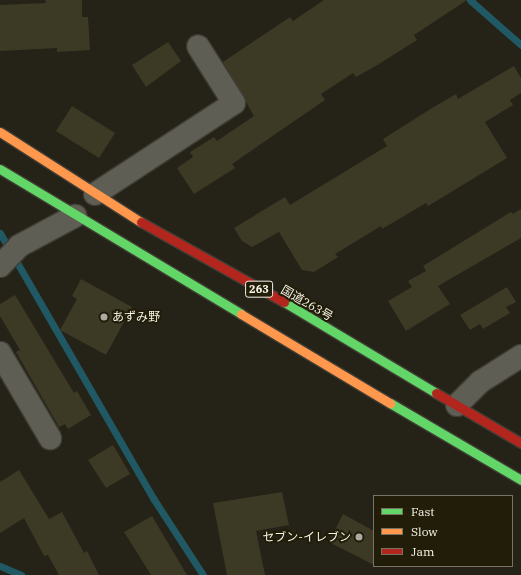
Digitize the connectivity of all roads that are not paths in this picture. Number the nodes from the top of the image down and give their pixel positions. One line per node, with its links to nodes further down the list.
1 (198, 46): 4 (street)
2 (0, 132): 4 (highway, 国道263号 / 263)
3 (0, 169): 5 (highway, 263)
4 (95, 194): 9 (highway, 国道263号 / 263)
5 (75, 216): 6 (street); 12 (highway, 263)
6 (0, 266)
7 (0, 353): 10 (street)
8 (521, 356): 9 (street)
9 (457, 405): 11 (highway, 国道263号 / 263)
10 (50, 438)
11 (521, 443)
12 (521, 480)

